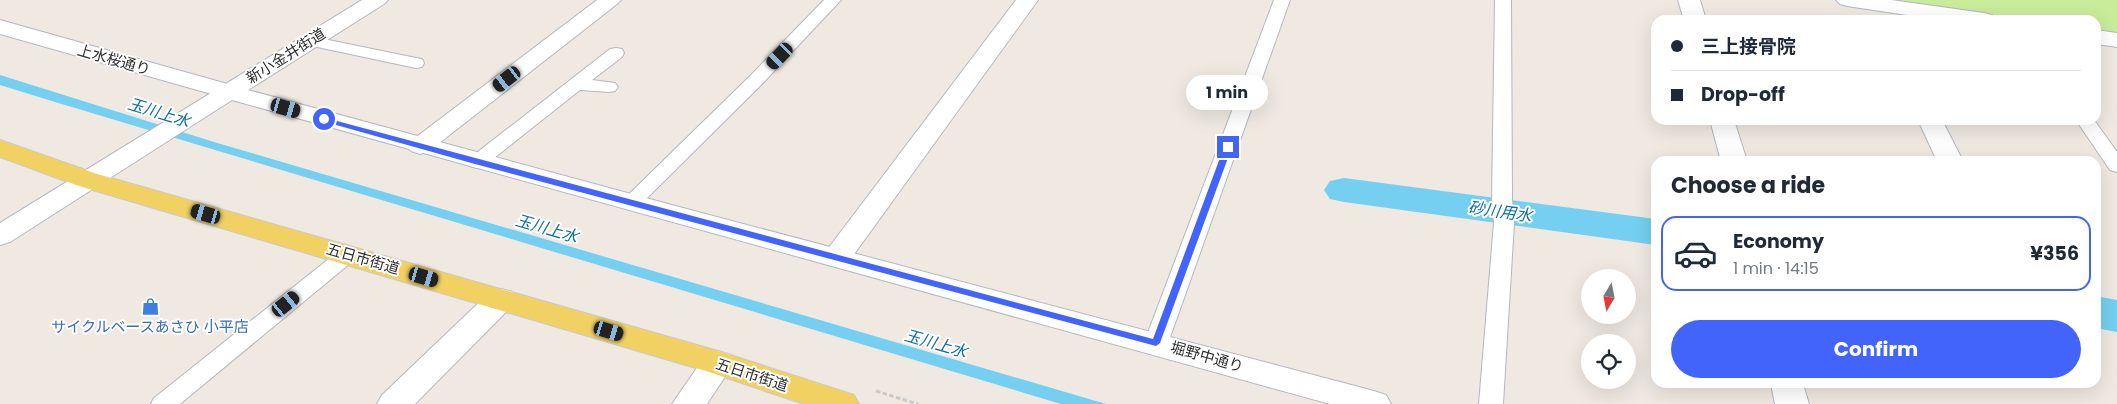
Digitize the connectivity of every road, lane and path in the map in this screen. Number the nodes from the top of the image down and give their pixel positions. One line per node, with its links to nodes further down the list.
1 (378, 0): 15 (street, 新小金井街道)
2 (610, 0): 24 (street)
3 (833, 0): 31 (lane)
4 (1027, 0): 34 (street)
5 (1282, 0): 36 (lane)
6 (1503, 0): 44 (lane)
7 (1689, 0): 10 (street)
8 (1848, 0): 9 (street)
9 (1876, 12): 11 (street)
10 (1694, 15)
11 (1916, 15)
12 (0, 27): 20 (street, 上水桜通り)
13 (2101, 38): 14 (street)
14 (2117, 40)
15 (309, 41): 17 (lane); 20 (street, 新小金井街道)
16 (616, 53): 18 (lane)
17 (416, 63)
18 (577, 84): 19 (lane); 28 (lane)
19 (609, 88)
20 (229, 92): 24 (street, 堀野中通り); 30 (street, 新小金井街道)
21 (1723, 125): 26 (street)
22 (1932, 125): 27 (street)
23 (2088, 125): 29 (lane)
24 (420, 146): 28 (street, 堀野中通り)
25 (0, 148): 30 (main road, 五日市街道)
26 (1733, 156)
27 (1948, 156)
28 (477, 162): 31 (street, 堀野中通り)
29 (2117, 166)
30 (88, 180): 32 (street); 33 (main road, 五日市街道)
31 (632, 202): 34 (street, 堀野中通り)
32 (0, 236)
33 (347, 255): 35 (main road, 五日市街道); 39 (lane)
34 (837, 257): 36 (street, 堀野中通り)
35 (501, 299): 37 (main road, 五日市街道); 40 (street)
36 (1156, 343): 43 (street, 堀野中通り)
37 (718, 363): 41 (street); 42 (main road, 五日市街道)
38 (1788, 388): 45 (street)
39 (163, 404)
40 (394, 404)
41 (689, 404)
42 (842, 404)
43 (1374, 404)
44 (1491, 404)
45 (1792, 404)

